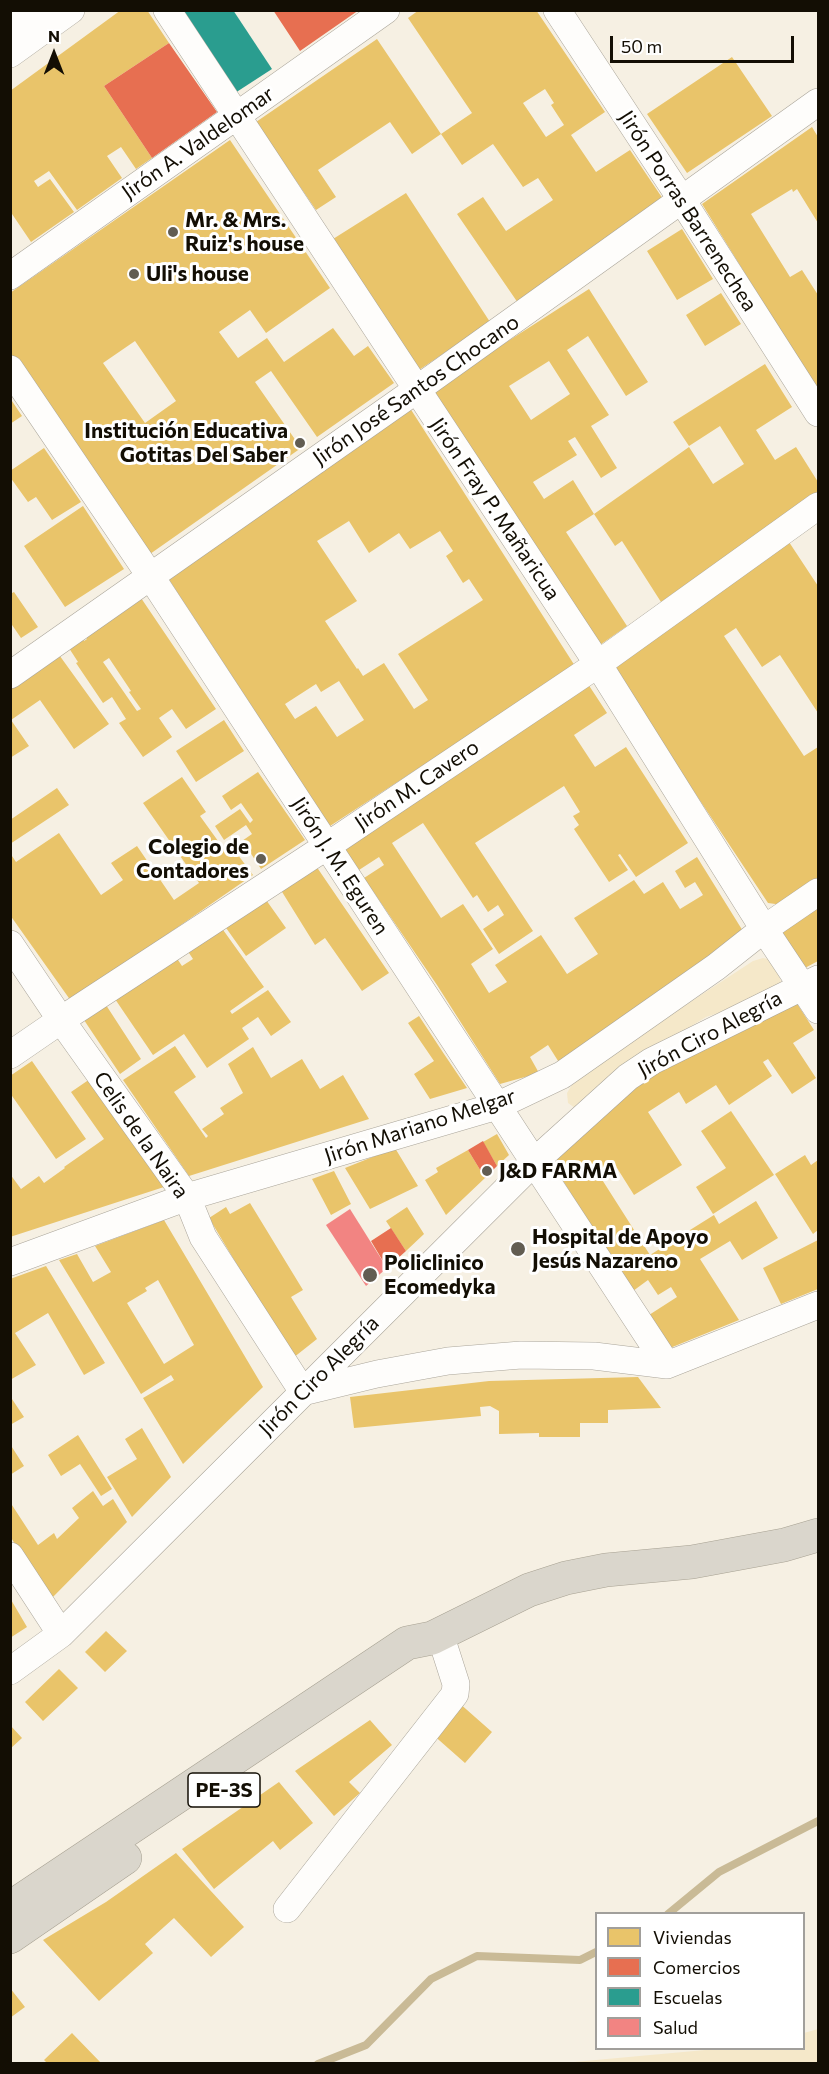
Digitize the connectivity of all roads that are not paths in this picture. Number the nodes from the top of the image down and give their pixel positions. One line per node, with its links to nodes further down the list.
1 (32, 10): 6 (street)
2 (72, 10): 7 (street)
3 (167, 10): 9 (street, Jirón Fray P. Mañaricua)
4 (386, 10): 9 (street, Jirón A. Valdelomar)
5 (557, 10): 10 (street, Jirón Porras Barrenechea)
6 (10, 26)
7 (10, 54)
8 (819, 102): 10 (street, Jirón José Santos Chocano)
9 (236, 115): 11 (street, Jirón A. Valdelomar); 13 (street, Jirón Fray P. Mañaricua)
10 (682, 201): 13 (street, Jirón José Santos Chocano); 14 (street, Jirón Porras Barrenechea)
11 (10, 276)
12 (10, 369): 16 (street, Jirón J. M. Eguren)
13 (416, 390): 16 (street, Jirón José Santos Chocano); 17 (street, Jirón Fray P. Mañaricua)
14 (819, 413)
15 (819, 506): 17 (street, Jirón M. Cavero)
16 (152, 577): 18 (street, Jirón José Santos Chocano); 19 (street, Jirón J. M. Eguren)
17 (598, 664): 19 (street, Jirón M. Cavero); 21 (street, Jirón Fray P. Mañaricua)
18 (10, 675)
19 (327, 846): 25 (street, Jirón M. Cavero); 27 (street, Jirón J. M. Eguren)
20 (819, 892): 21 (street, Jirón Mariano Melgar)
21 (764, 929): 23 (street, Jirón Fray P. Mañaricua); 27 (street, Jirón Mariano Melgar)
22 (10, 944): 25 (street, Celis de la Naira)
23 (810, 982): 24 (street, Jirón Fray P. Mañaricua); 28 (street, Jirón Ciro Alegría)
24 (819, 1010)
25 (60, 1020): 26 (street, Jirón M. Cavero); 29 (street, Celis de la Naira)
26 (10, 1055)
27 (497, 1106): 28 (street, Jirón J. M. Eguren); 29 (street, Jirón Mariano Melgar)
28 (534, 1162): 32 (street, Jirón J. M. Eguren); 33 (street, Jirón Ciro Alegría)
29 (187, 1197): 30 (street, Jirón Mariano Melgar); 33 (street, Celis de la Naira)
30 (10, 1262)
31 (819, 1305): 32 (street)
32 (667, 1365): 33 (street)
33 (303, 1392): 36 (street, Jirón Ciro Alegría)
34 (819, 1535): 37 (highway, PE-3S)
35 (10, 1556): 36 (street)
36 (60, 1635): 38 (street, Jirón Ciro Alegría)
37 (436, 1636): 39 (highway, PE-3S); 41 (street)
38 (10, 1671)
39 (127, 1843): 40 (highway, PE-3S); 42 (highway, PE-3S)
40 (10, 1908)
41 (287, 1908)
42 (10, 1936)

